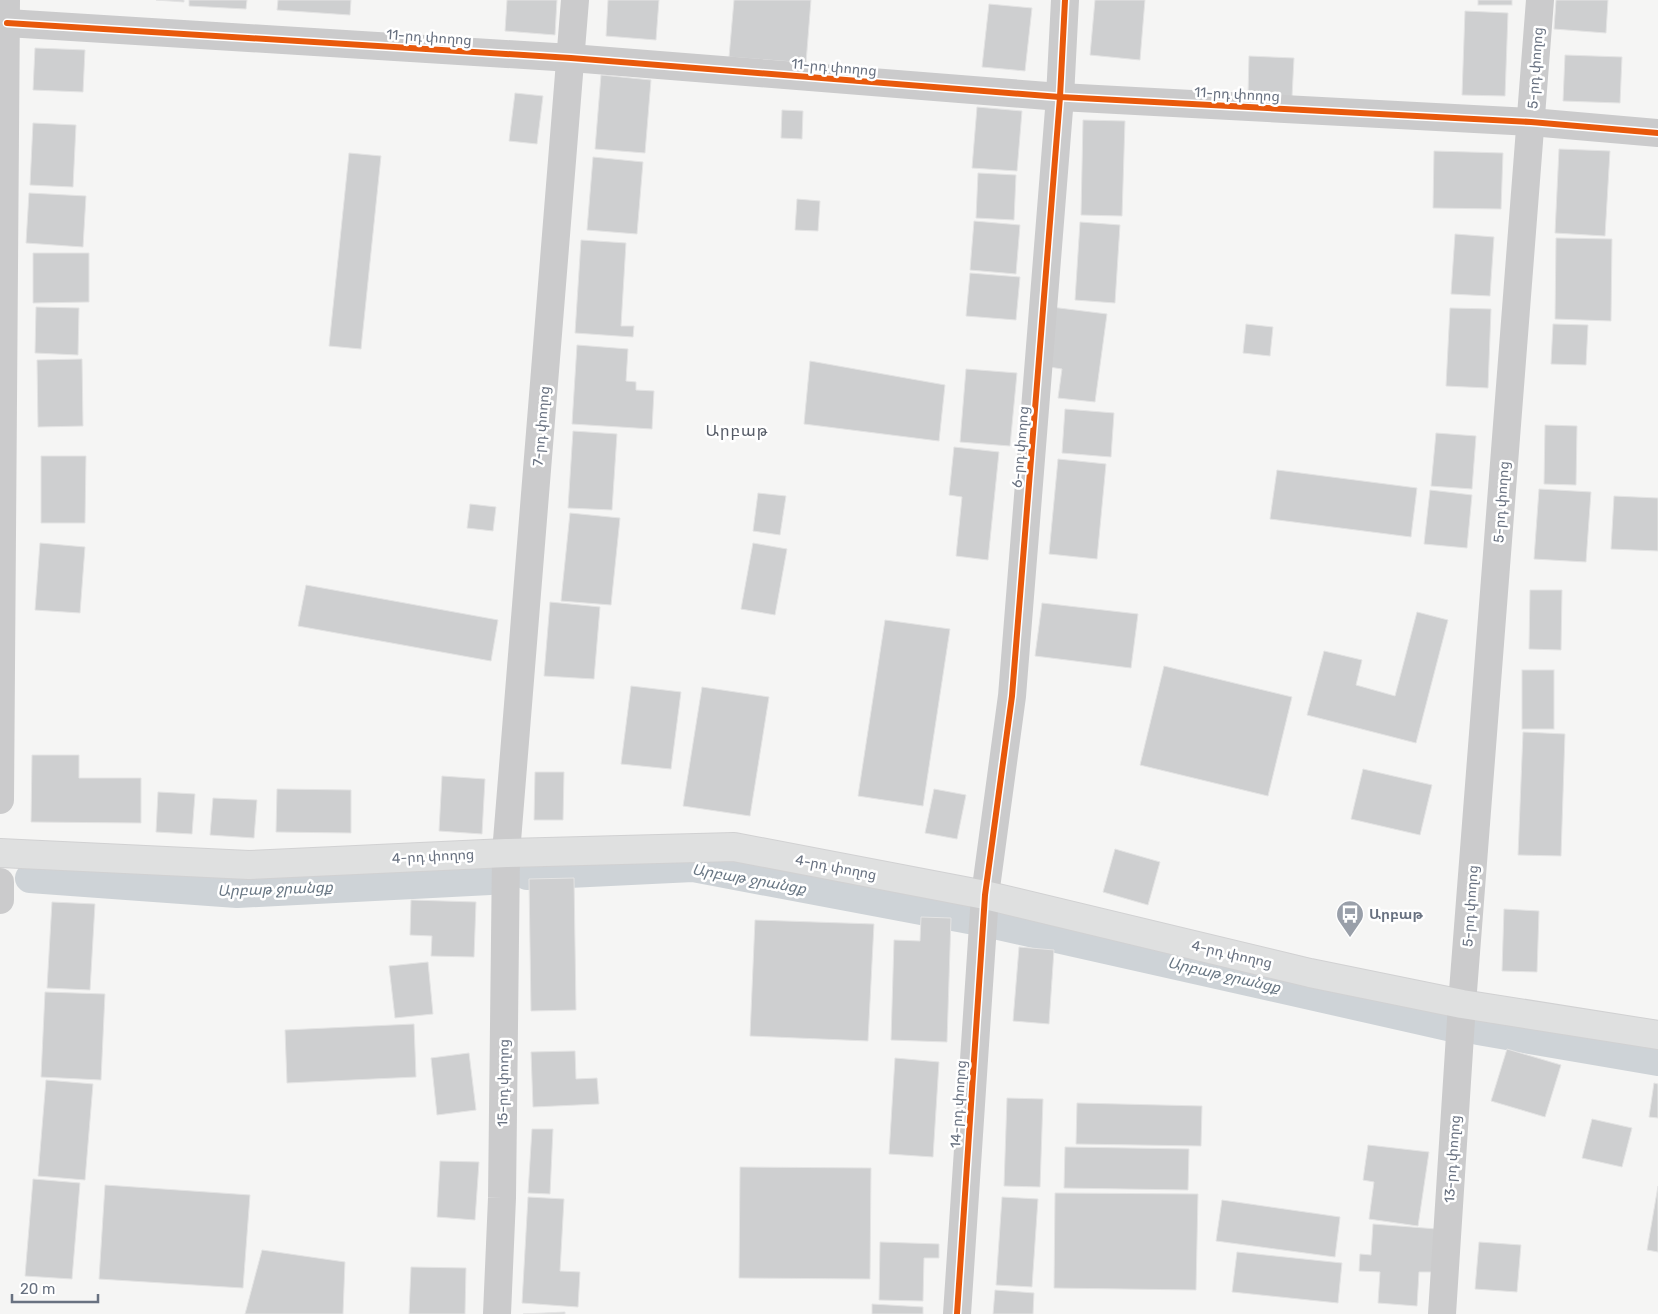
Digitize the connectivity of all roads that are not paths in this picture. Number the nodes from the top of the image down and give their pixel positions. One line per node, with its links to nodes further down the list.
1 (575, 0): 5 (street, 7-րդ փողոց)
2 (1065, 0): 6 (street, 6-րդ փողոց)
3 (1540, 0): 7 (street, 5-րդ փողոց)
4 (7, 12): 5 (street, 11-րդ փողոց); 9 (street)
5 (571, 58): 6 (street, 11-րդ փողոց); 11 (street, 7-րդ փողոց)
6 (1060, 97): 7 (street, 11-րդ փողոց); 13 (street, 6-րդ փողոց)
7 (1531, 122): 8 (street, 11-րդ փողոց); 15 (street, 5-րդ փողոց)
8 (1658, 133)
9 (0, 800)
10 (0, 853): 11 (main road, 4-րդ փողոց)
11 (506, 853): 13 (main road, 4-րդ փողոց); 17 (street, 15-րդ փողոց)
12 (0, 882): 14 (street)
13 (984, 895): 15 (main road, 4-րդ փողոց); 18 (street, 14-րդ փողոց)
14 (0, 900)
15 (1462, 1004): 16 (main road, 4-րդ փողոց); 19 (street, 13-րդ փողոց)
16 (1658, 1035)
17 (497, 1314)
18 (957, 1314)
19 (1442, 1314)

